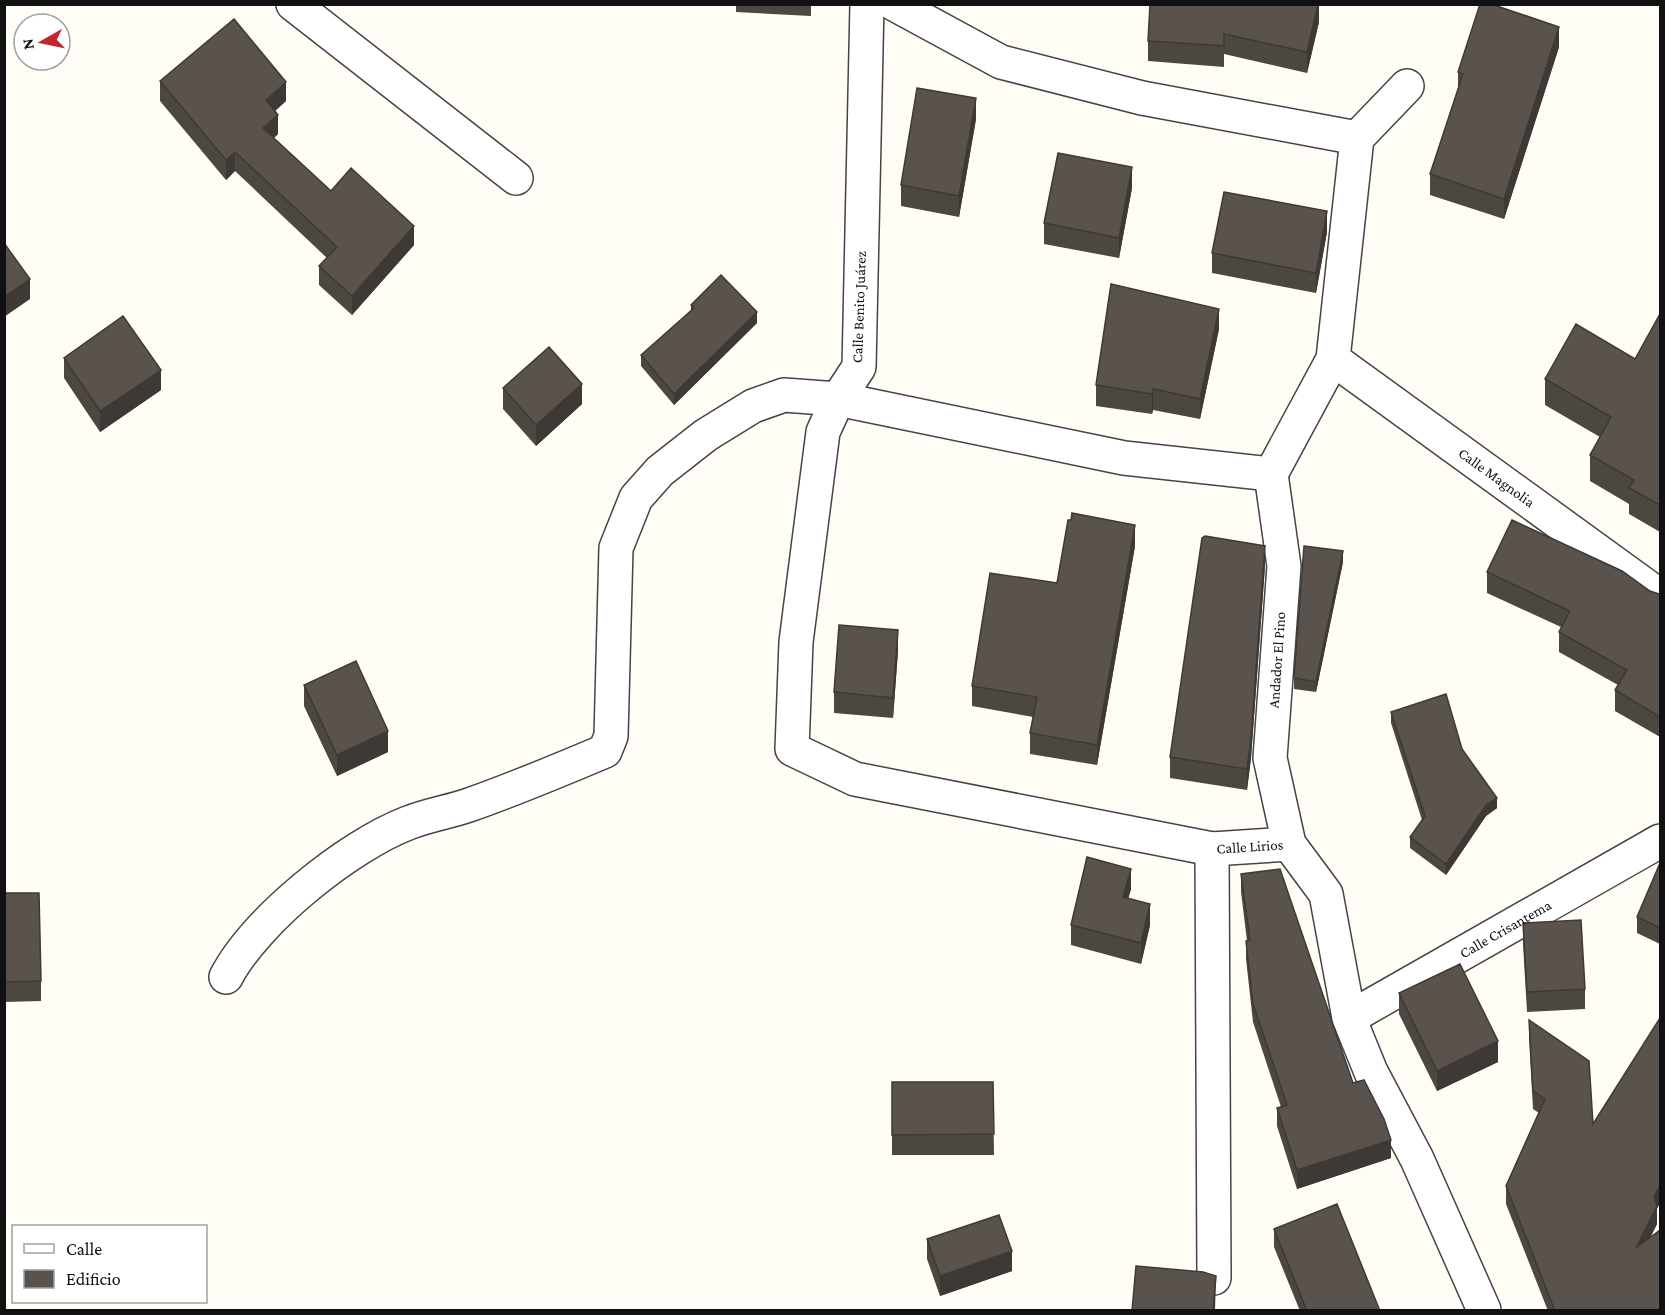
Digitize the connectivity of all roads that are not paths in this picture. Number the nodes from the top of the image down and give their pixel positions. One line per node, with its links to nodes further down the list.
1 (293, 4): 6 (street)
2 (867, 4): 8 (street, Calle Benito Juárez)
3 (894, 4): 5 (street)
4 (1407, 86): 5 (street)
5 (1357, 138): 7 (street)
6 (516, 178)
7 (1333, 359): 9 (street); 10 (street, Calle Magnolia)
8 (838, 399): 9 (street); 11 (street, Calle Benito Juárez); 15 (street)
9 (1271, 474): 13 (street, Andador El Pino)
10 (1660, 596)
11 (792, 707): 14 (street, Calle Lirios)
12 (1660, 840): 16 (street, Calle Crisantema)
13 (1289, 843): 14 (street, Calle Lirios); 16 (street, Calle Lirios)
14 (1212, 849): 17 (street)
15 (226, 977)
16 (1349, 1018): 18 (street, Calle Lirios)
17 (1214, 1278)
18 (1484, 1311)

